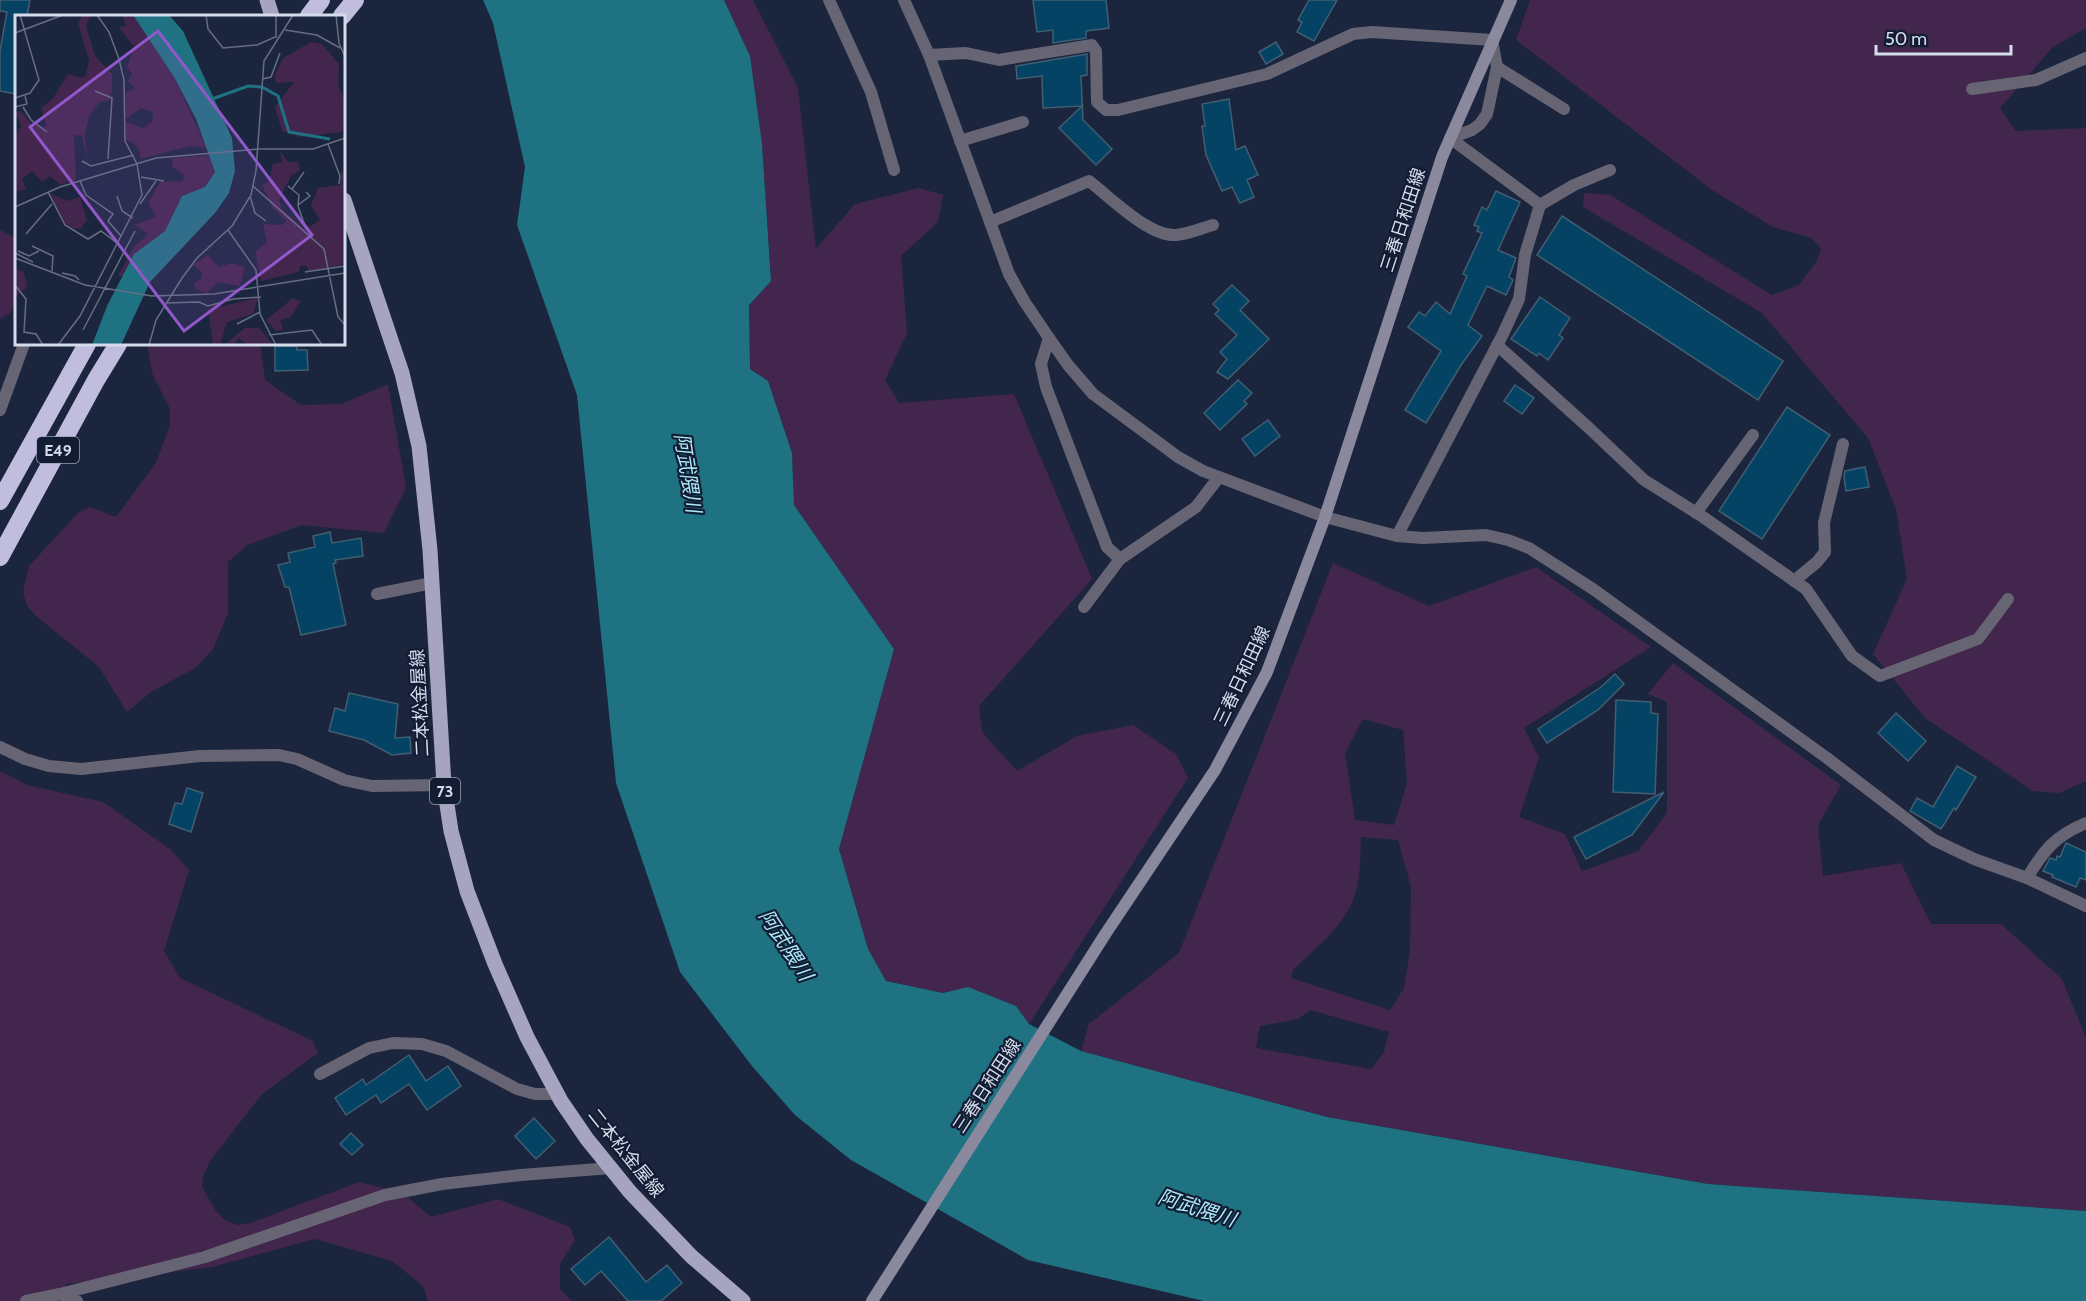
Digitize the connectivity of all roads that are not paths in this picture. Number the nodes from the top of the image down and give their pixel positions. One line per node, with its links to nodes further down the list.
1 (267, 0): 7 (main road)
2 (321, 0): 8 (highway)
3 (355, 0): 9 (highway)
4 (829, 0): 19 (street)
5 (904, 0): 11 (street)
6 (1511, 0): 10 (main road, 三春日和田線)
7 (272, 15)
8 (310, 15)
9 (343, 15)
10 (1492, 40): 11 (street); 13 (street); 17 (main road, 三春日和田線)
11 (929, 55): 18 (street)
12 (2086, 58): 14 (street)
13 (1497, 67): 15 (street); 17 (street)
14 (1972, 89)
15 (1564, 109)
16 (1023, 122): 18 (street)
17 (1450, 138): 22 (street); 36 (main road, 三春日和田線)
18 (960, 141): 23 (street)
19 (894, 170)
20 (1610, 170): 22 (street)
21 (345, 203): 41 (main road, 二本松金屋線 / 73)
22 (1540, 205): 29 (street)
23 (990, 222): 24 (street); 25 (street)
24 (1213, 225)
25 (1049, 338): 33 (street); 39 (street)
26 (24, 345): 30 (street)
27 (86, 345): 34 (highway, E49)
28 (117, 345): 38 (highway, E49)
29 (1497, 345): 35 (street); 37 (street)
30 (0, 410)
31 (1753, 435): 35 (street)
32 (1843, 444): 40 (street)
33 (1219, 477): 36 (street); 39 (street)
34 (0, 501)
35 (1696, 513): 40 (street)
36 (1325, 517): 37 (street); 57 (main road, 三春日和田線)
37 (1397, 536): 48 (street)
38 (0, 557)
39 (1120, 560): 44 (street)
40 (1794, 581): 43 (street)
41 (432, 583): 42 (street); 46 (main road, 二本松金屋線 / 73)
42 (377, 594)
43 (2008, 599)
44 (1084, 607)
45 (0, 747): 46 (street)
46 (444, 784): 51 (main road, 二本松金屋線 / 73)
47 (2086, 823): 48 (street)
48 (2027, 878): 49 (street)
49 (2086, 906)
50 (320, 1074): 51 (street)
51 (558, 1094): 52 (main road, 二本松金屋線 / 73)
52 (611, 1168): 53 (street); 56 (main road, 二本松金屋線 / 73)
53 (60, 1294): 54 (street); 55 (street)
54 (26, 1301)
55 (77, 1301)
56 (743, 1301)
57 (872, 1301)

